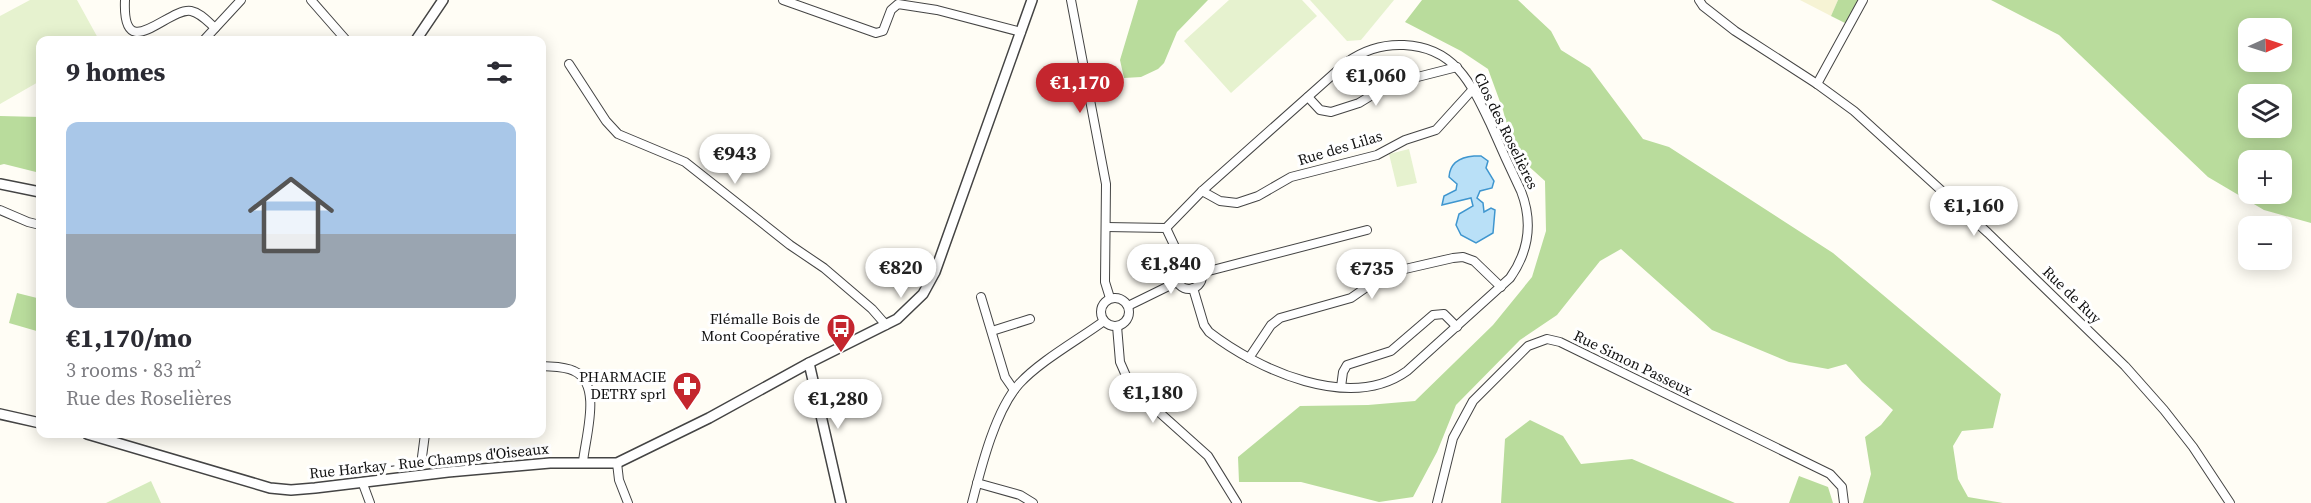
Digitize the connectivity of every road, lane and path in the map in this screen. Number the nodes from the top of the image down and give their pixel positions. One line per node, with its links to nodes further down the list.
1 (125, 0): 10 (street)
2 (241, 0): 10 (street)
3 (311, 0): 13 (street)
4 (443, 0): 14 (street)
5 (783, 0): 11 (street)
6 (1032, 0): 11 (street, Rue Harkay - Rue Champs d'Oiseaux)
7 (1071, 0): 25 (street)
8 (1699, 0): 17 (street, Rue de Ruy)
9 (1863, 0): 17 (street)
10 (214, 28): 12 (street)
11 (1021, 32): 38 (street, Rue Harkay - Rue Champs d'Oiseaux)
12 (207, 36)
13 (342, 36)
14 (419, 36)
15 (569, 64): 38 (street)
16 (1457, 67): 18 (street, Clos des Roselières); 19 (street); 19 (street, Clos des Roselières)
17 (1817, 84): 64 (street, Rue de Ruy)
18 (1474, 88): 22 (street, Rue des Lilas); 31 (street, Clos des Roselières)
19 (1308, 97): 22 (street, Clos des Roselières)
20 (0, 184): 21 (street)
21 (36, 191)
22 (1202, 191): 26 (street, Clos des Roselières)
23 (0, 210): 24 (street)
24 (36, 224)
25 (1106, 227): 26 (street); 34 (street)
26 (1166, 228): 28 (street)
27 (1367, 230): 29 (street)
28 (1183, 264): 29 (street); 30 (street)
29 (1201, 273): 32 (street)
30 (1177, 282): 32 (street); 35 (street)
31 (1501, 287): 40 (street, Clos des Roselières); 42 (street)
32 (1193, 288): 42 (street, Clos des Roselières)
33 (981, 297): 41 (street)
34 (1110, 298): 35 (street); 37 (street)
35 (1128, 306): 39 (street)
36 (1030, 319): 41 (street)
37 (1104, 321): 39 (street); 46 (street)
38 (886, 325): 43 (street, Rue Harkay - Rue Champs d'Oiseaux)
39 (1117, 326): 61 (street)
40 (1457, 327): 45 (street, Clos des Roselières); 45 (street)
41 (992, 331): 46 (street)
42 (1249, 358): 45 (street, Clos des Roselières)
43 (809, 363): 53 (street, Rue Harkay - Rue Champs d'Oiseaux); 58 (street)
44 (546, 367): 52 (street)
45 (1341, 387)
46 (1014, 390): 54 (street)
47 (0, 414): 48 (street)
48 (36, 422)
49 (101, 438): 55 (street, Rue Harkay - Rue Champs d'Oiseaux)
50 (424, 438): 51 (street)
51 (422, 457)
52 (583, 462): 53 (street, Rue Harkay - Rue Champs d'Oiseaux); 55 (street, Rue Harkay - Rue Champs d'Oiseaux)
53 (617, 463): 57 (street)
54 (977, 483): 59 (street); 60 (street)
55 (363, 484): 56 (street)
56 (370, 503)
57 (628, 503)
58 (841, 503)
59 (972, 503)
60 (1033, 503)
61 (1237, 503)
62 (1437, 503): 63 (street, Rue Simon Passeux)
63 (1844, 503)
64 (2230, 503)

